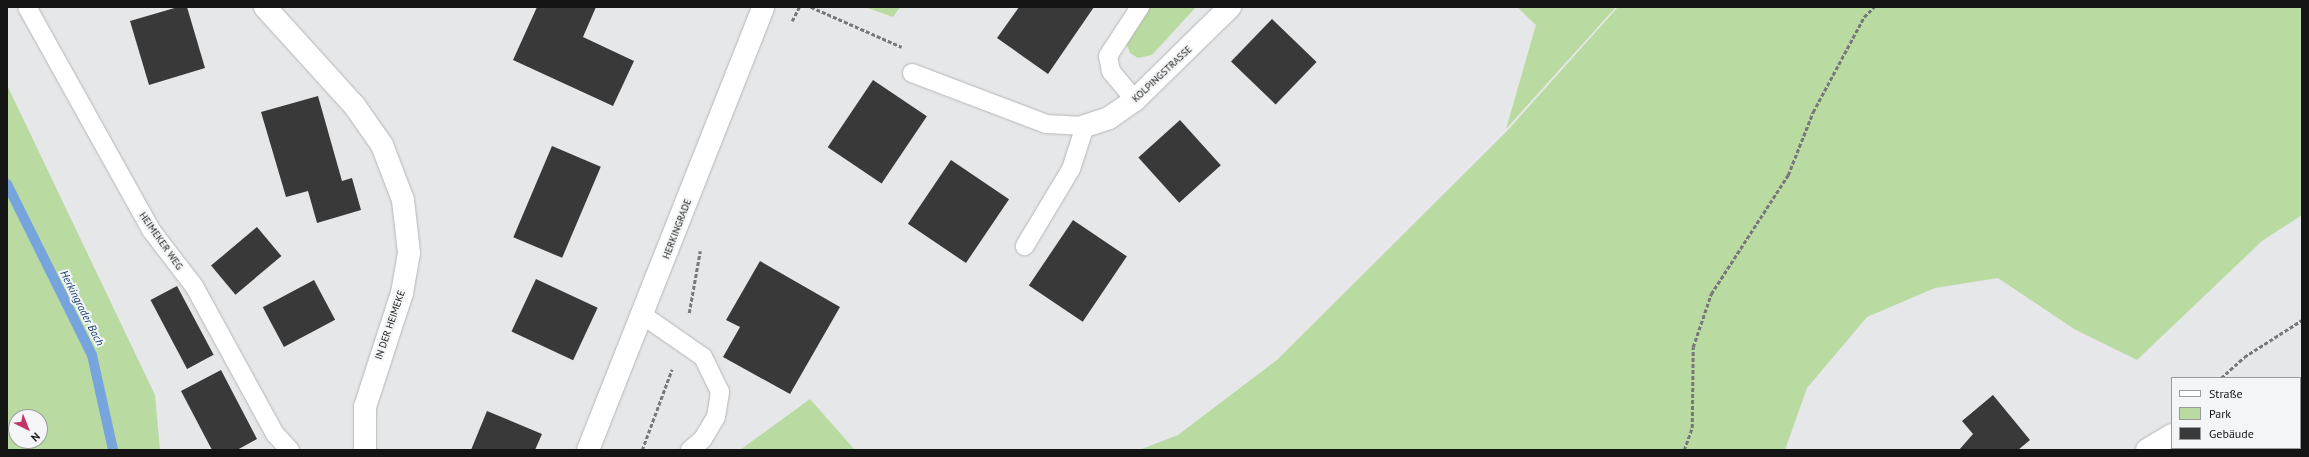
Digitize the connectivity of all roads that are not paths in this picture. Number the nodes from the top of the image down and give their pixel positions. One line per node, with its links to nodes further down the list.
1 (27, 7): 12 (lane, HEIMEKER WEG)
2 (264, 7): 13 (street, IN DER HEIMEKE)
3 (764, 7): 10 (street, HERKINGRADE)
4 (1140, 7): 7 (lane)
5 (1230, 7): 7 (street, KOLPINGSTRASSE)
6 (912, 73): 8 (lane)
7 (1135, 100): 8 (street, KOLPINGSTRASSE)
8 (1085, 126): 9 (lane)
9 (1025, 246)
10 (644, 316): 14 (street, HERKINGRADE); 15 (lane)
11 (2171, 436): 16 (street)
12 (290, 450)
13 (365, 450)
14 (588, 450)
15 (690, 450)
16 (2147, 450)

